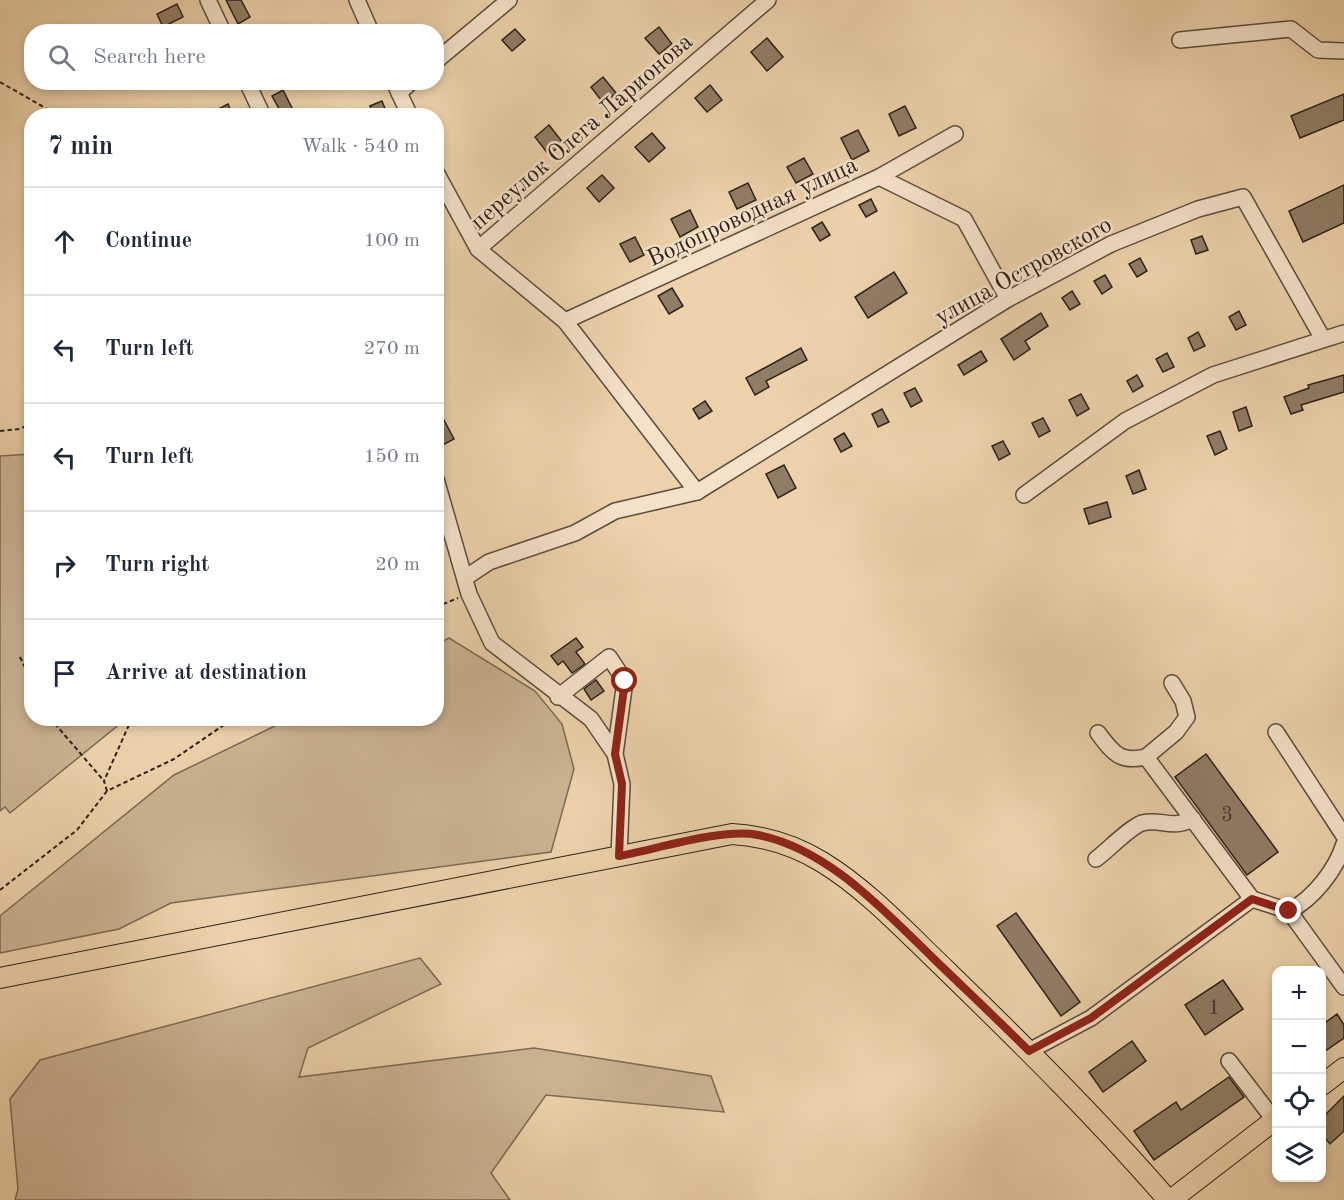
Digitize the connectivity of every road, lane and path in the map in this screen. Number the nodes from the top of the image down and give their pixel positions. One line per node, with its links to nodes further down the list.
1 (208, 0): 5 (street)
2 (357, 0): 6 (street)
3 (509, 0): 9 (street)
4 (768, 0): 19 (street, переулок Олега Ларионова)
5 (219, 24)
6 (368, 24)
7 (1180, 40): 8 (street)
8 (1344, 51)
9 (444, 54)
10 (0, 82): 13 (path)
11 (251, 90): 14 (street)
12 (398, 90): 15 (street)
13 (45, 108)
14 (259, 108)
15 (406, 108)
16 (955, 135): 17 (street, Водопроводная улица)
17 (879, 177): 20 (street); 21 (street, Водопроводная улица)
18 (444, 187): 19 (street)
19 (478, 249): 21 (street)
20 (1008, 299): 23 (street, улица Островского); 26 (street, улица Островского)
21 (565, 321): 26 (street)
22 (1344, 333): 23 (street)
23 (1323, 339): 27 (street)
24 (24, 427): 25 (path)
25 (0, 431)
26 (696, 492): 29 (street, улица Островского)
27 (1024, 495)
28 (444, 507): 29 (street)
29 (465, 578): 30 (street)
30 (469, 594): 31 (path); 35 (street)
31 (444, 604)
32 (20, 657): 33 (path)
33 (24, 665)
34 (1172, 683): 42 (street)
35 (558, 697): 41 (street); 41 (street)
36 (57, 726): 43 (path)
37 (128, 726): 43 (path)
38 (222, 726): 44 (path)
39 (1276, 732): 46 (street)
40 (1098, 733): 42 (street)
41 (615, 754): 48 (street)
42 (1146, 758): 45 (street)
43 (104, 781): 44 (path)
44 (107, 791): 50 (path)
45 (1193, 819): 49 (street); 51 (street)
46 (1344, 836)
47 (1344, 844): 52 (street)
48 (619, 856): 53 (main road); 55 (main road)
49 (1096, 859)
50 (0, 891)
51 (1252, 899): 52 (street); 55 (street)
52 (1289, 911): 54 (street)
53 (0, 978)
54 (1344, 987)
55 (1029, 1051): 61 (main road)
56 (1229, 1061): 59 (street)
57 (1344, 1068): 58 (main road)
58 (1326, 1082)
59 (1272, 1115)
60 (1272, 1123): 61 (main road)
61 (1169, 1200)

